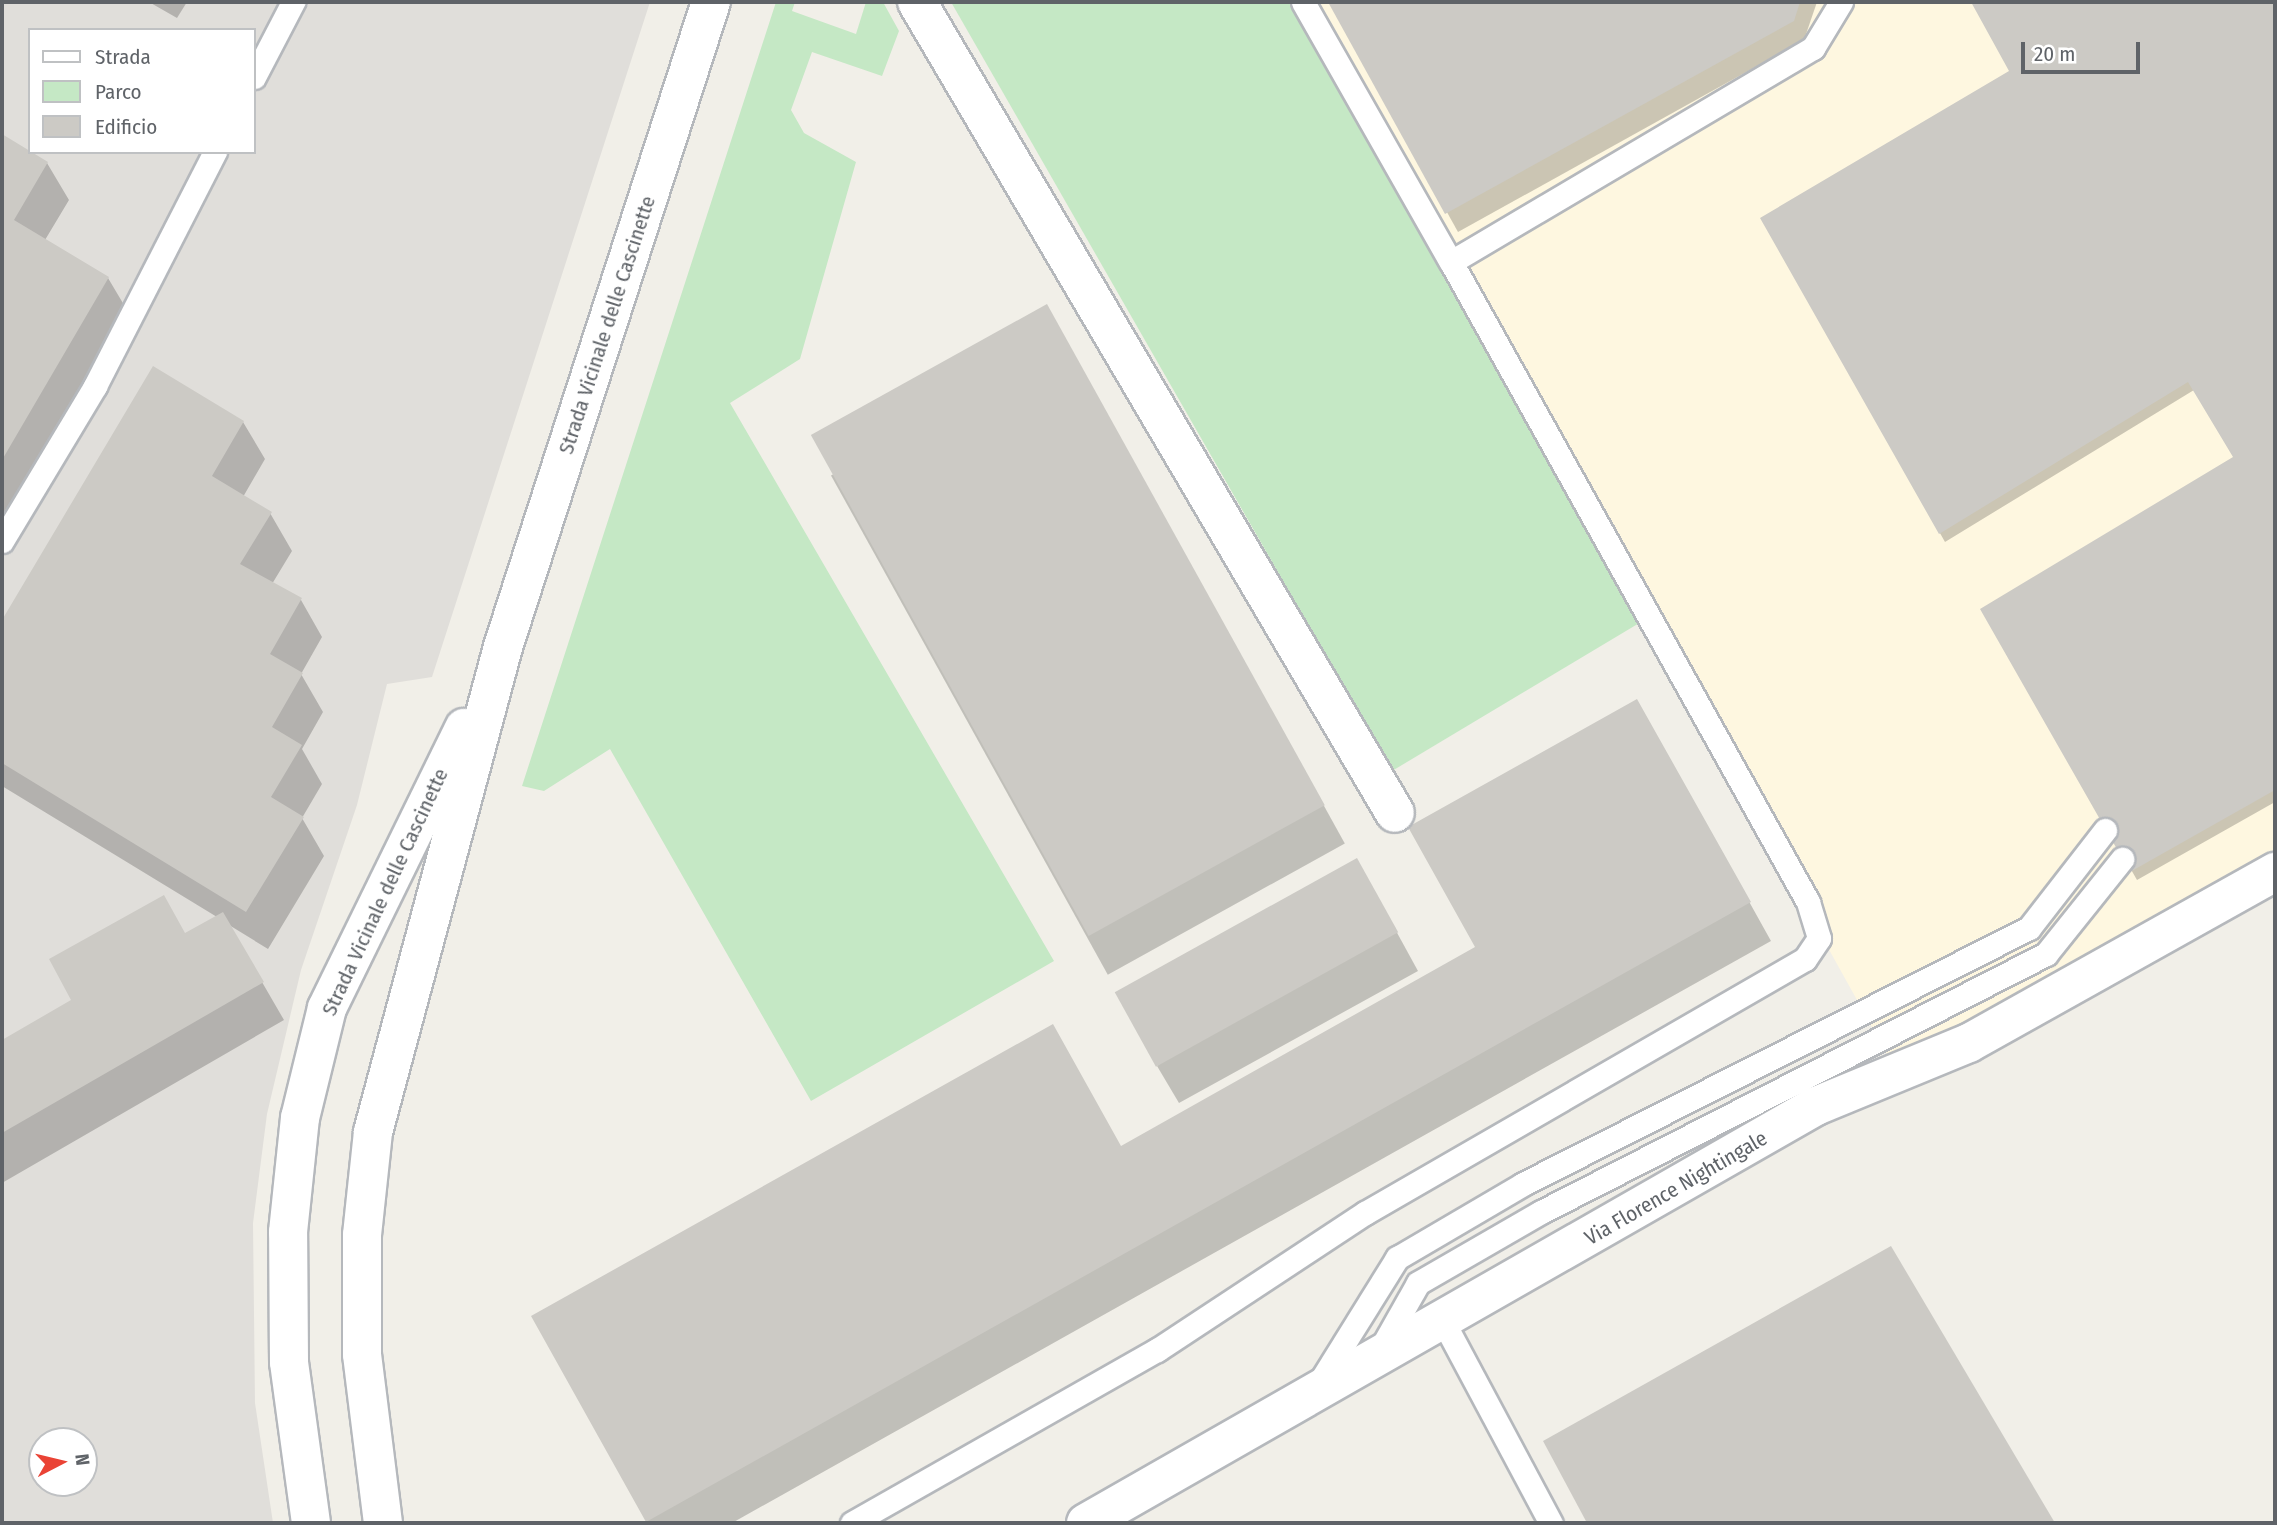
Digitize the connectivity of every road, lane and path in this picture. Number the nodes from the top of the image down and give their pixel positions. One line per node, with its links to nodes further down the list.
1 (293, 2): 6 (lane)
2 (711, 2): 10 (street, Strada Vicinale delle Cascinette)
3 (917, 2): 11 (street)
4 (1303, 2): 8 (lane)
5 (1841, 2): 8 (lane)
6 (256, 73)
7 (214, 154): 9 (lane)
8 (1451, 262): 20 (lane)
9 (2, 541)
10 (503, 647): 18 (street, Strada Vicinale delle Cascinette); 19 (street, Strada Vicinale delle Cascinette)
11 (1395, 813)
12 (2105, 830): 17 (lane)
13 (2122, 859): 16 (lane)
14 (2275, 872): 15 (street, Via Florence Nightingale)
15 (1444, 1322): 16 (street, Via Florence Nightingale); 22 (lane)
16 (1374, 1361): 17 (street, Via Florence Nightingale)
17 (1312, 1395): 21 (street, Via Florence Nightingale)
18 (310, 1523)
19 (383, 1523)
20 (852, 1523)
21 (1086, 1523)
22 (1552, 1523)

